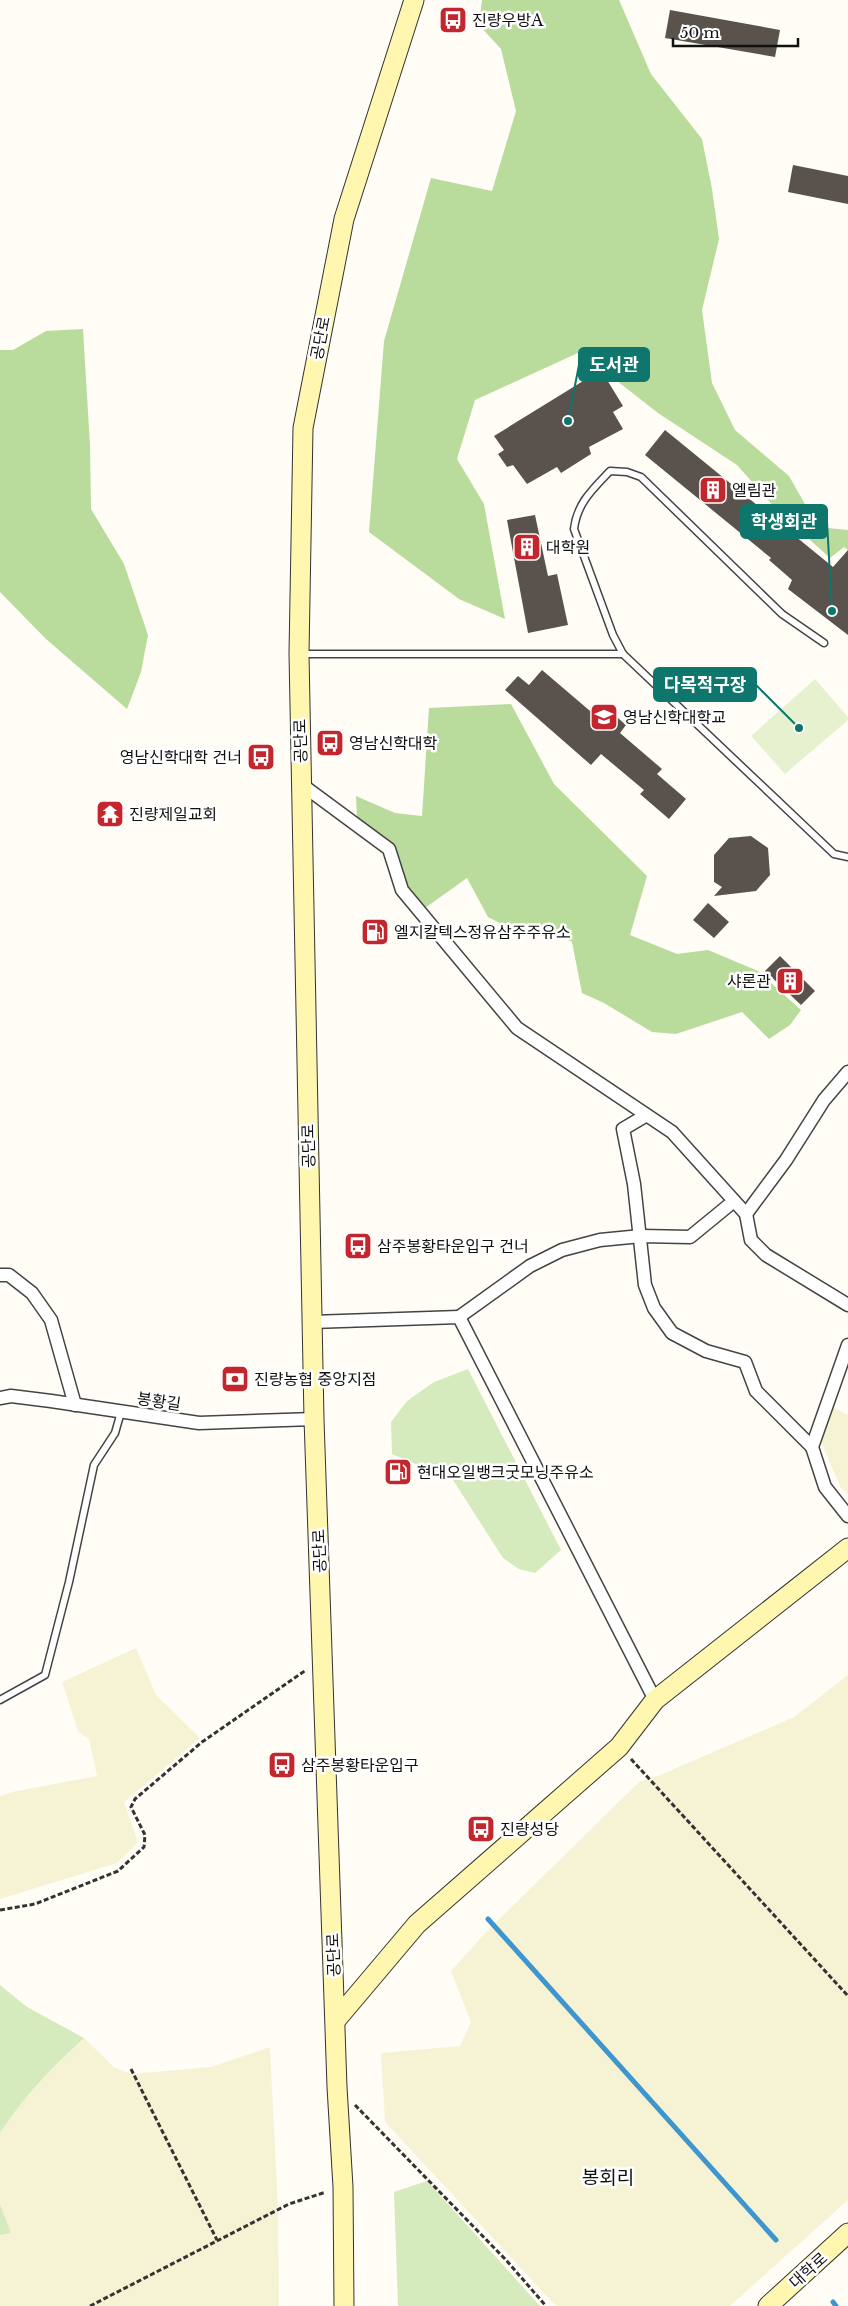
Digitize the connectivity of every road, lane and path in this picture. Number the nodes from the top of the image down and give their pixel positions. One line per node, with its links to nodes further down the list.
1 (414, 0): 3 (street, 공단로)
2 (824, 643): 4 (lane)
3 (299, 654): 4 (lane); 5 (street, 공단로)
4 (624, 654): 6 (lane)
5 (301, 784): 8 (street); 15 (street, 공단로)
6 (848, 857)
7 (848, 1072): 10 (street)
8 (645, 1116): 9 (street); 11 (street)
9 (734, 1201): 10 (street); 11 (street)
10 (746, 1214): 13 (street)
11 (642, 1236): 14 (street); 21 (street)
12 (0, 1275): 18 (street)
13 (848, 1305)
14 (459, 1316): 15 (street); 26 (street)
15 (312, 1322): 20 (street, 공단로)
16 (848, 1344): 21 (street)
17 (0, 1398): 18 (street, 봉황길)
18 (75, 1405): 19 (street, 봉황길)
19 (121, 1412): 20 (street, 봉황길); 25 (lane)
20 (314, 1419): 24 (street, 공단로)
21 (812, 1447): 22 (street)
22 (848, 1516)
23 (848, 1548): 26 (street)
24 (322, 1658): 28 (path); 30 (street, 공단로)
25 (0, 1700)
26 (655, 1700): 30 (street)
27 (634, 1762): 29 (path)
28 (0, 1910)
29 (848, 1996)
30 (336, 2020): 32 (street, 공단로)
31 (131, 2069): 35 (path)
32 (337, 2087): 33 (street, 공단로); 38 (path)
33 (344, 2187): 35 (path); 37 (street, 공단로)
34 (848, 2233): 39 (street, 대학로)
35 (217, 2240): 36 (path)
36 (90, 2306)
37 (344, 2306)
38 (546, 2306)
39 (768, 2306)

